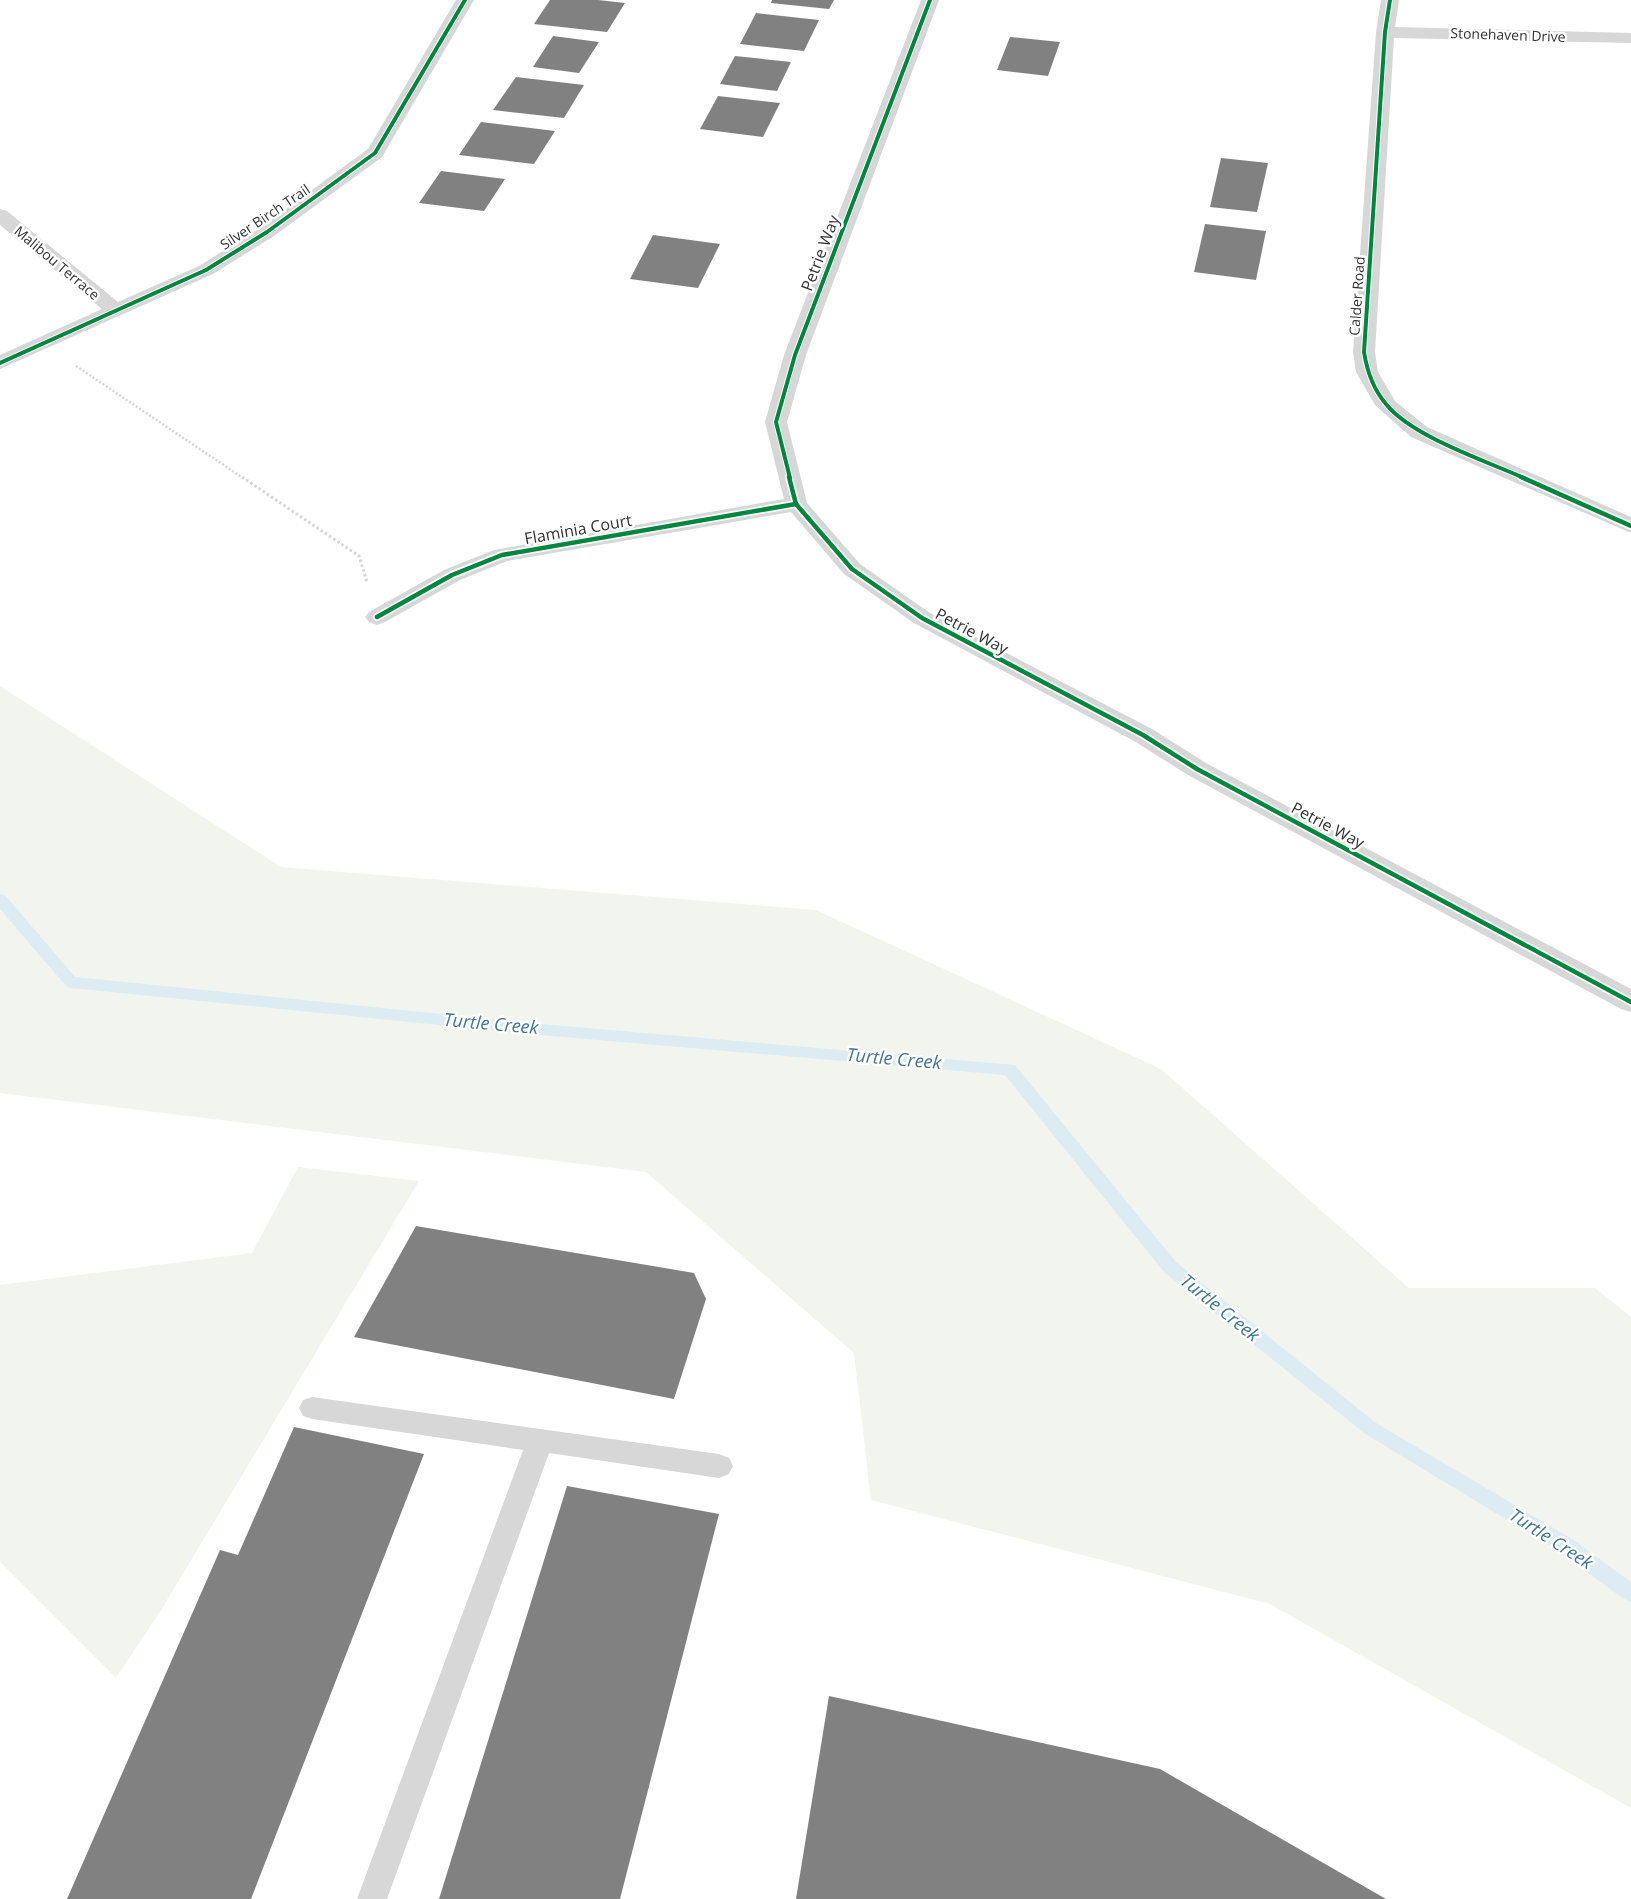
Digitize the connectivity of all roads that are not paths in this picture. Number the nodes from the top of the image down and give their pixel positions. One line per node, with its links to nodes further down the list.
1 (465, 0): 7 (street, Silver Birch Trail)
2 (930, 0): 9 (street, Petrie Way)
3 (1390, 0): 4 (street, Calder Road)
4 (1385, 32): 5 (street, Stonehaven Drive); 10 (street, Calder Road)
5 (1631, 38)
6 (0, 215): 7 (street, Malibou Terrace)
7 (115, 310): 8 (street, Silver Birch Trail)
8 (0, 363)
9 (796, 504): 11 (street, Flaminia Court); 12 (street, Petrie Way)
10 (1631, 526)
11 (377, 616)
12 (1631, 1002)
13 (312, 1408): 14 (lane)
14 (540, 1440): 15 (lane); 16 (lane)
15 (719, 1466)
16 (372, 1899)

